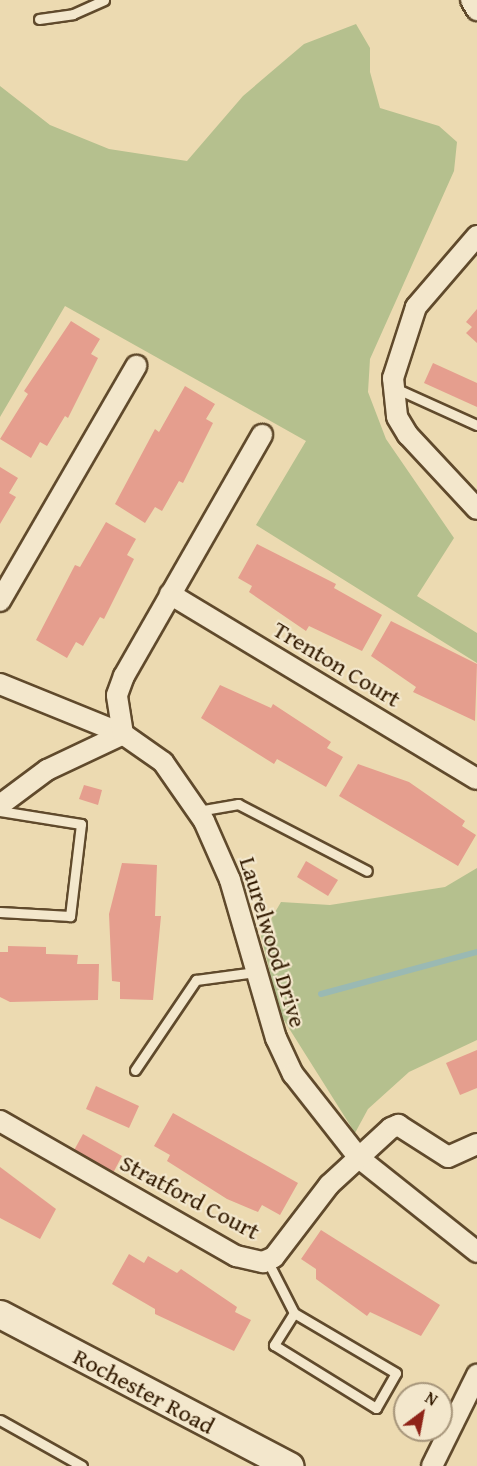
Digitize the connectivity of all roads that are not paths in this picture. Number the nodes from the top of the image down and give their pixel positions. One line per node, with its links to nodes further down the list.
1 (104, 0): 4 (lane)
2 (471, 0): 3 (street)
3 (477, 10)
4 (39, 19)
5 (477, 236): 7 (street)
6 (136, 366): 12 (street)
7 (393, 387): 8 (lane); 10 (street)
8 (477, 426)
9 (262, 435): 11 (street)
10 (477, 509)
11 (170, 594): 14 (street); 15 (street, Trenton Court)
12 (0, 601)
13 (0, 684): 14 (street, Laurelwood Drive)
14 (123, 734): 16 (street); 17 (street, Laurelwood Drive)
15 (477, 779)
16 (0, 805)
17 (198, 811): 19 (lane); 21 (street, Laurelwood Drive)
18 (0, 812): 20 (lane)
19 (367, 871)
20 (0, 912)
21 (255, 972): 22 (lane); 25 (street, Laurelwood Drive)
22 (135, 1070)
23 (0, 1121): 27 (street, Stratford Court)
24 (477, 1144): 25 (street, Stratford Court)
25 (359, 1158): 26 (street, Laurelwood Drive); 27 (street, Stratford Court)
26 (477, 1252)
27 (267, 1260): 28 (lane)
28 (294, 1312): 28 (lane)
29 (0, 1314): 33 (street, Rochester Road)
30 (477, 1375): 34 (street)
31 (0, 1420): 32 (lane)
32 (82, 1466)
33 (289, 1466)
34 (432, 1466)

